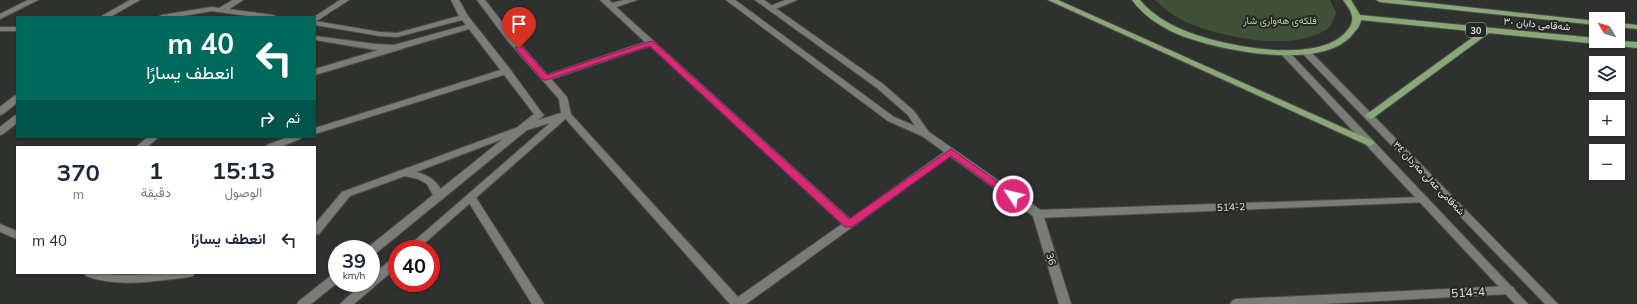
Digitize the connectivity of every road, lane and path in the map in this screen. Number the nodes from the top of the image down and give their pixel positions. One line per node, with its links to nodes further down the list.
1 (34, 0): 23 (street)
2 (136, 0): 20 (street)
3 (239, 0): 18 (street)
4 (345, 0): 26 (street)
5 (455, 0): 24 (street)
6 (480, 0): 47 (street)
7 (633, 0): 16 (street)
8 (730, 0): 56 (street)
9 (758, 0): 17 (street)
10 (793, 0): 17 (street)
11 (1052, 0): 59 (main road)
12 (1136, 0): 44 (main road)
13 (1347, 0): 25 (main road)
14 (1380, 0): 19 (main road, شەقامی دابان ٣٠ / 30)
15 (1456, 0): 19 (main road)
16 (608, 3): 39 (street)
17 (770, 8): 56 (street)
18 (222, 10): 21 (street); 22 (street)
19 (1474, 10): 28 (main road, شەقامی دابان ٣٠ / 30)
20 (106, 16)
21 (167, 16)
22 (267, 16)
23 (0, 17)
24 (464, 17): 27 (street); 30 (street)
25 (1356, 17): 36 (main road, شەقامی دابان ٣٠ / 30); 43 (main road)
26 (316, 19)
27 (447, 22): 29 (street); 35 (street)
28 (1589, 22)
29 (316, 23)
30 (471, 26): 35 (street); 45 (street)
31 (1625, 26): 32 (main road)
32 (1637, 27)
33 (0, 29): 34 (street)
34 (16, 29)
35 (454, 31): 42 (street)
36 (1486, 31): 38 (main road, شەقامی دابان ٣٠ / 30); 51 (main road)
37 (316, 38): 42 (street)
38 (1589, 40)
39 (651, 43): 47 (street); 68 (street)
40 (1625, 44): 41 (main road, شەقامی دابان ٣٠ / 30)
41 (1637, 45)
42 (401, 46): 46 (street)
43 (1306, 52): 44 (main road); 51 (street, شەقامی عەلی مەردان ٣٤)
44 (1285, 53): 59 (street, شەقامی عەلی مەردان ٣٤)
45 (507, 71): 53 (street); 54 (street)
46 (316, 72)
47 (546, 78): 50 (street)
48 (16, 99): 49 (street)
49 (0, 112)
50 (566, 114): 53 (street); 65 (street); 83 (street)
51 (1370, 116): 87 (street, شەقامی عەلی مەردان ٣٤)
52 (16, 119): 55 (street)
53 (521, 129): 63 (street); 64 (street)
54 (316, 131)
55 (0, 132)
56 (925, 134): 62 (street)
57 (153, 138): 60 (street)
58 (294, 138): 61 (street)
59 (1370, 143): 66 (street, شەقامی عەلی مەردان ٣٤)
60 (142, 146)
61 (274, 146)
62 (951, 152): 67 (street); 68 (street)
63 (404, 172): 64 (street); 70 (street)
64 (438, 197): 73 (street)
65 (471, 198): 72 (street); 82 (street)
66 (1424, 200): 67 (street, 514-2); 79 (street, شەقامی عەلی مەردان ٣٤)
67 (1038, 214): 84 (street, 36)
68 (849, 224): 83 (street)
69 (0, 228): 71 (street)
70 (316, 230)
71 (16, 235)
72 (422, 240)
73 (380, 243)
74 (388, 269): 80 (street)
75 (92, 274): 77 (street)
76 (169, 274): 77 (street)
77 (130, 276)
78 (328, 284): 81 (street)
79 (1509, 290): 85 (street, 514-4); 86 (street, شەقامی عەلی مەردان ٣٤)
80 (349, 303)
81 (303, 304)
82 (538, 304)
83 (737, 304)
84 (1065, 304)
85 (1236, 304)
86 (1522, 304)
87 (1552, 304)

